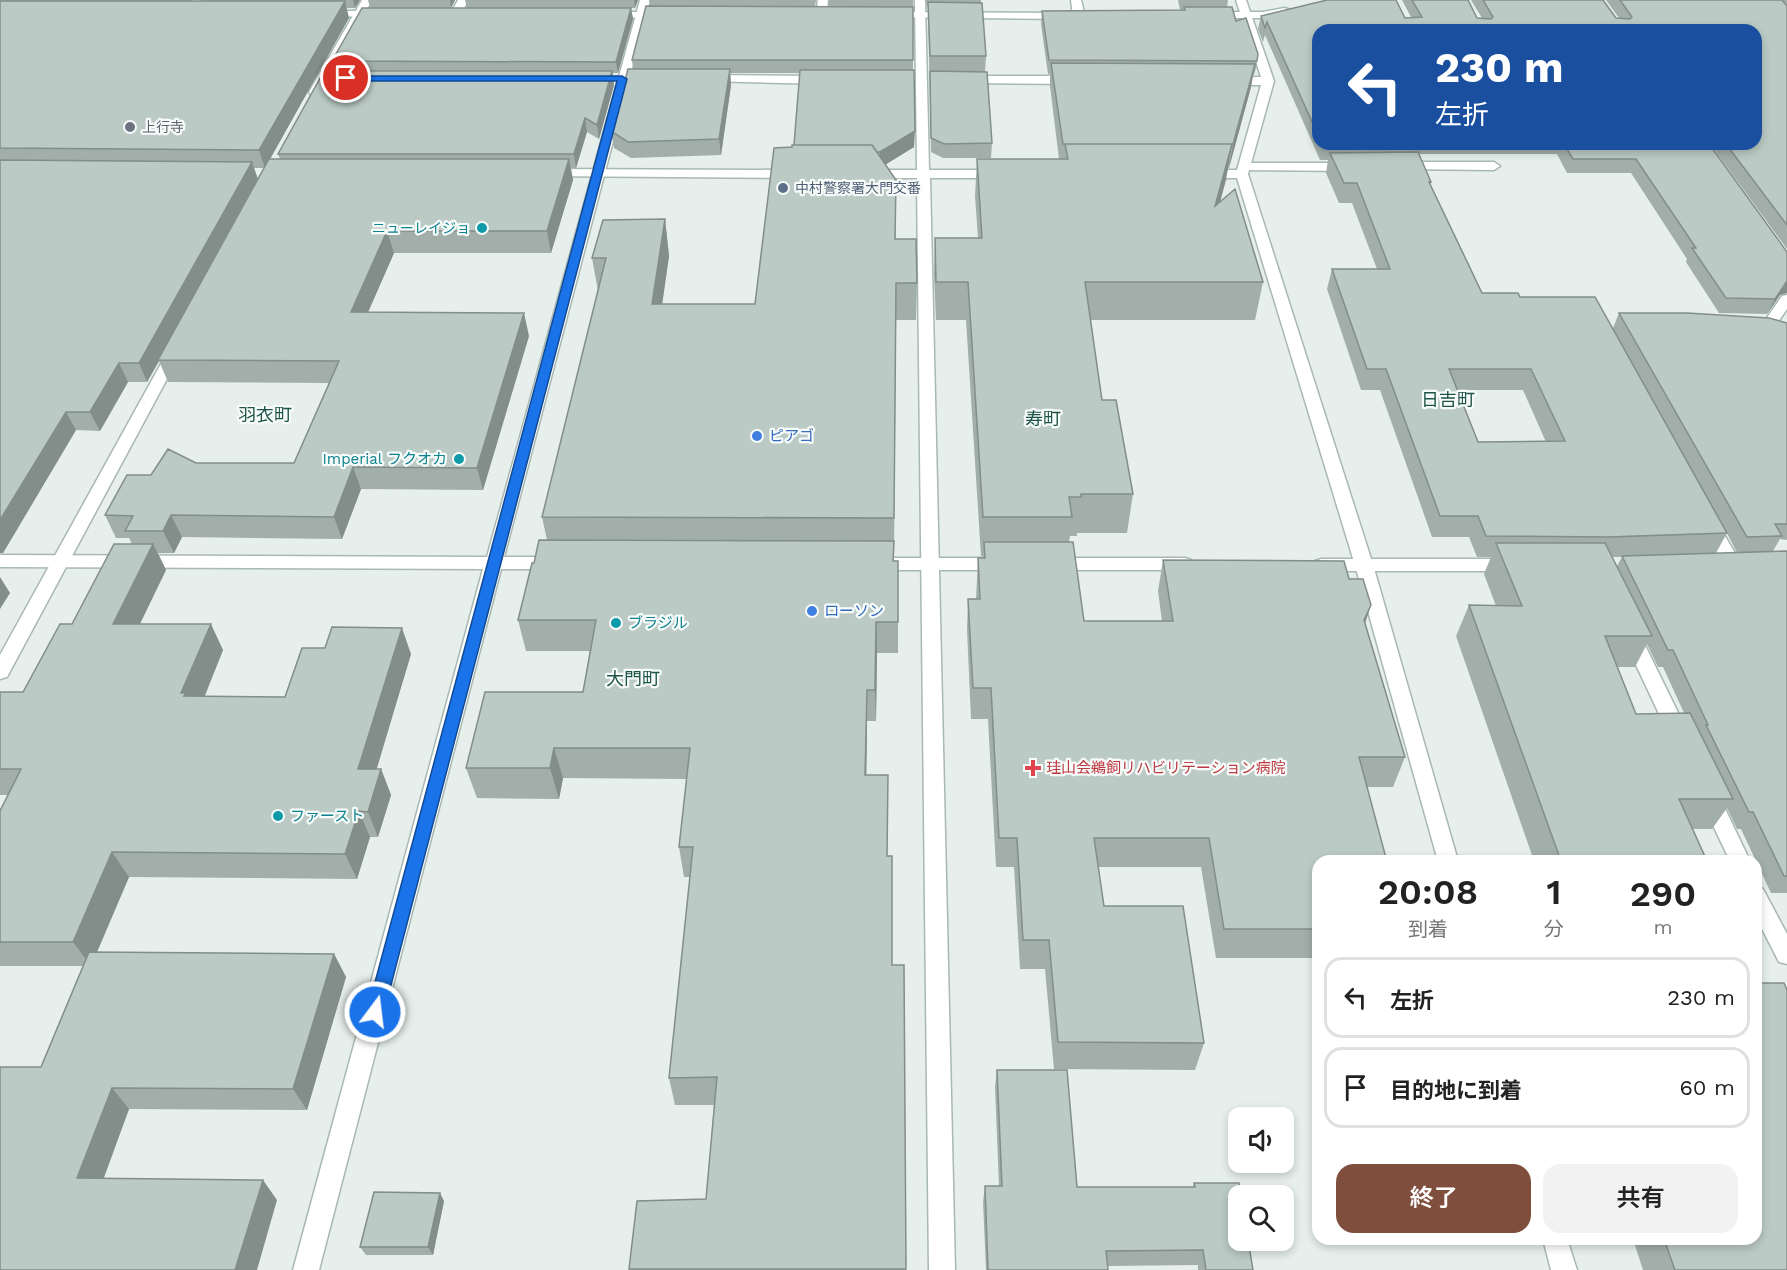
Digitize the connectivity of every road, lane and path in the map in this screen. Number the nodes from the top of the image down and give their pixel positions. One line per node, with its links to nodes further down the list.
1 (367, 0): 11 (street)
2 (463, 0): 9 (street)
3 (823, 0): 15 (street)
4 (1076, 0): 6 (street)
5 (643, 8): 13 (street); 14 (street); 30 (street)
6 (920, 8): 16 (street); 33 (street)
7 (1244, 8): 8 (street); 17 (street); 23 (street)
8 (1294, 9)
9 (457, 13)
10 (315, 14): 11 (street)
11 (360, 14): 12 (street); 24 (street)
12 (392, 14)
13 (595, 15)
14 (675, 15)
15 (821, 15)
16 (876, 15)
17 (1198, 15)
18 (700, 79): 19 (street)
19 (838, 80)
20 (953, 80): 21 (street)
21 (1091, 80)
22 (1209, 81): 23 (street)
23 (1268, 81): 28 (street)
24 (310, 101)
25 (1387, 166): 26 (street)
26 (1494, 166)
27 (1363, 167): 28 (street)
28 (1243, 171): 35 (street); 51 (street)
29 (538, 173): 30 (street)
30 (597, 173): 31 (street); 43 (street)
31 (811, 174)
32 (856, 174): 33 (street)
33 (925, 174): 34 (street); 48 (street)
34 (1020, 174)
35 (1184, 174)
36 (1787, 298): 37 (street)
37 (1787, 327)
38 (181, 341): 41 (street)
39 (1702, 510): 45 (street)
40 (0, 561): 41 (street)
41 (61, 561): 43 (street); 54 (street)
42 (1753, 561): 45 (street)
43 (495, 562): 46 (street); 63 (street)
44 (1709, 562): 45 (street)
45 (1731, 562)
46 (577, 563)
47 (860, 564): 48 (street)
48 (931, 564): 49 (street); 64 (street)
49 (1201, 564)
50 (1306, 565): 51 (street)
51 (1364, 565): 52 (street); 57 (street)
52 (1528, 566)
53 (1623, 618): 55 (street)
54 (0, 672)
55 (1689, 756)
56 (1700, 777): 58 (street)
57 (1446, 855)
58 (1737, 855)
59 (1762, 903): 60 (street)
60 (1779, 924): 61 (street)
61 (1787, 956)
62 (1557, 1245): 65 (street)
63 (306, 1270)
64 (942, 1270)
65 (1564, 1270)

